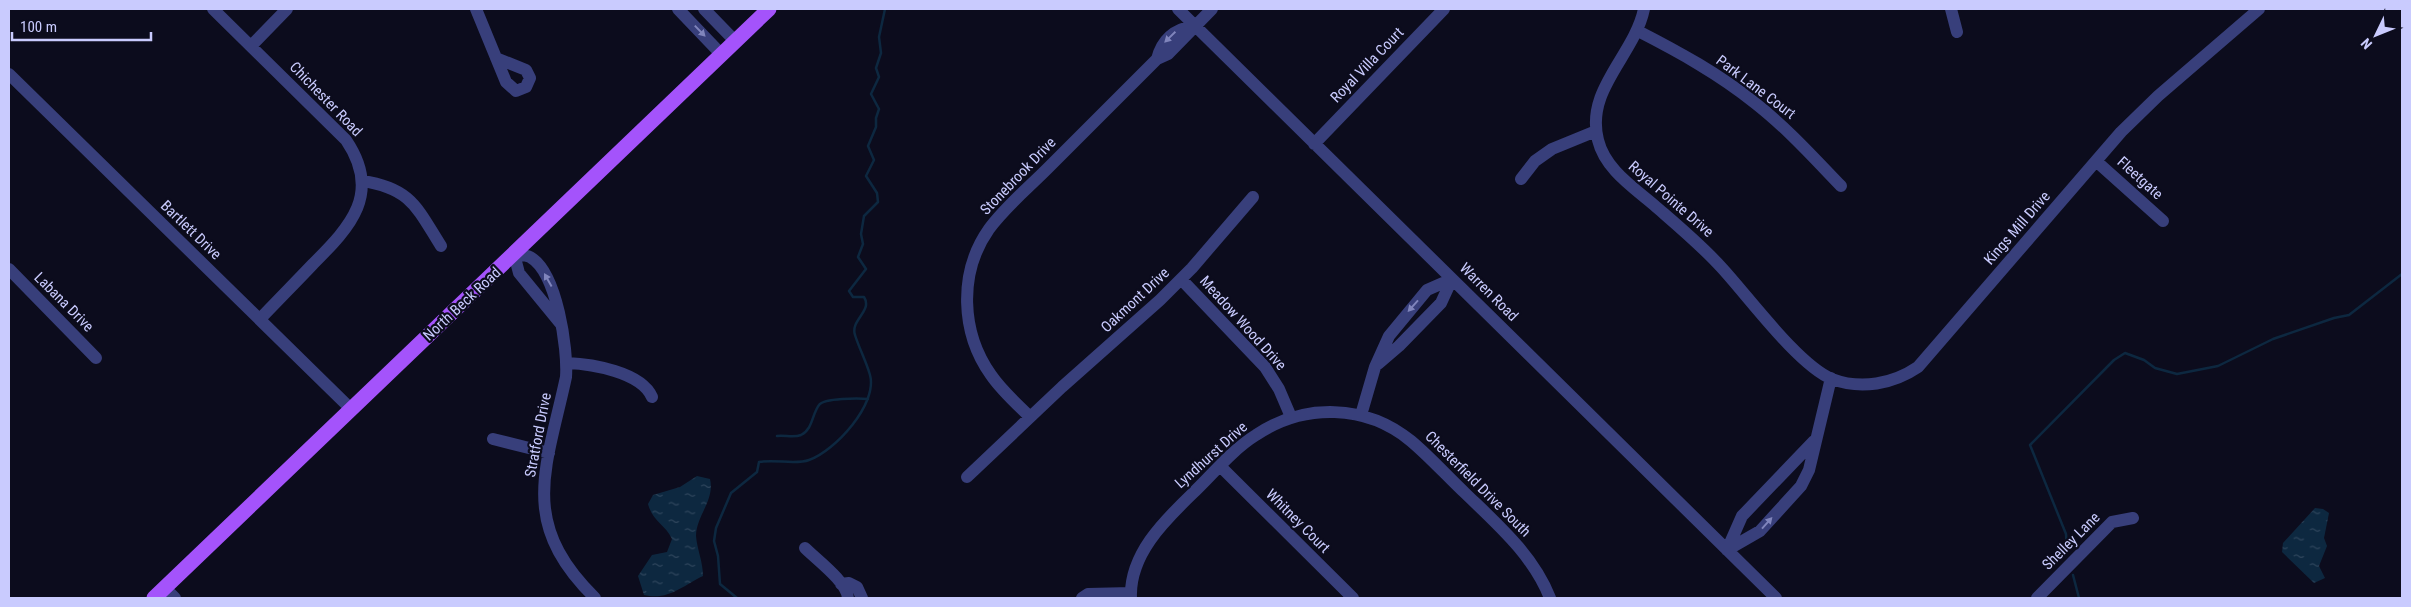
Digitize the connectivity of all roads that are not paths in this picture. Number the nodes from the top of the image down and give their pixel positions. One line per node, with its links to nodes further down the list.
1 (213, 9): 17 (street, Chichester Road)
2 (287, 9): 17 (street)
3 (476, 9): 19 (street)
4 (678, 9): 18 (street, one-way to 18)
5 (704, 9): 16 (street)
6 (768, 9): 16 (main road, North Beck Road)
7 (1178, 9): 13 (street, Warren Road)
8 (1212, 9): 13 (street, Stonebrook Drive)
9 (1444, 9): 22 (street, Royal Villa Court)
10 (1644, 9): 14 (street, Royal Pointe Drive)
11 (1951, 9): 15 (street)
12 (2259, 9): 23 (street, Kings Mill Drive)
13 (1194, 26): 22 (street, Warren Road); 43 (street, Stonebrook Drive)
14 (1638, 31): 21 (street, Royal Pointe Drive); 26 (street, Park Lane Court)
15 (1957, 32)
16 (735, 41): 18 (main road, North Beck Road)
17 (251, 46): 25 (street, Chichester Road)
18 (721, 54): 30 (main road, North Beck Road)
19 (496, 58)
20 (9, 75): 34 (street, Bartlett Drive)
21 (1596, 131): 24 (street); 39 (street, Royal Pointe Drive)
22 (1314, 144): 33 (street, Warren Road)
23 (2096, 161): 28 (street, Fleetgate); 39 (street, Kings Mill Drive)
24 (1521, 179)
25 (362, 182): 29 (street); 34 (street, Chichester Road)
26 (1841, 186)
27 (1253, 197): 32 (street, Oakmont Drive)
28 (2164, 220)
29 (441, 246)
30 (514, 254): 35 (street, Stratford Drive); 35 (street, Stratford Drive, one-way to 30); 41 (main road, North Beck Road)
31 (11, 274): 36 (street, Labana Drive)
32 (1181, 279): 43 (street, Oakmont Drive); 44 (street, Meadow Wood Drive)
33 (1452, 279): 38 (street); 38 (street, one-way to 38); 52 (street, Warren Road)
34 (260, 319): 41 (street, Bartlett Drive)
35 (560, 323): 37 (street, Stratford Drive)
36 (96, 358)
37 (567, 363): 40 (street); 47 (street, Stratford Drive)
38 (1374, 367): 42 (street)
39 (1831, 378): 46 (street)
40 (652, 398)
41 (351, 409): 55 (main road, North Beck Road)
42 (1361, 416): 44 (street, Lyndhurst Drive); 61 (street, Chesterfield Drive South)
43 (1030, 417): 49 (street, Oakmont Drive)
44 (1291, 417): 48 (street, Lyndhurst Drive)
45 (493, 439): 47 (street)
46 (1814, 441): 52 (street); 52 (street, one-way to 46)
47 (550, 453): 56 (street, Stratford Drive)
48 (1220, 466): 54 (street, Lyndhurst Drive); 60 (street, Whitney Court)
49 (967, 477)
50 (2133, 518): 63 (street, Shelley Lane)
51 (805, 548): 53 (street)
52 (1727, 550): 62 (street, Warren Road)
53 (841, 584): 57 (street); 58 (street)
54 (1132, 591): 59 (street)
55 (165, 595)
56 (595, 598)
57 (848, 598)
58 (862, 598)
59 (1082, 598)
60 (1354, 598)
61 (1550, 598)
62 (1776, 598)
63 (2037, 598)

